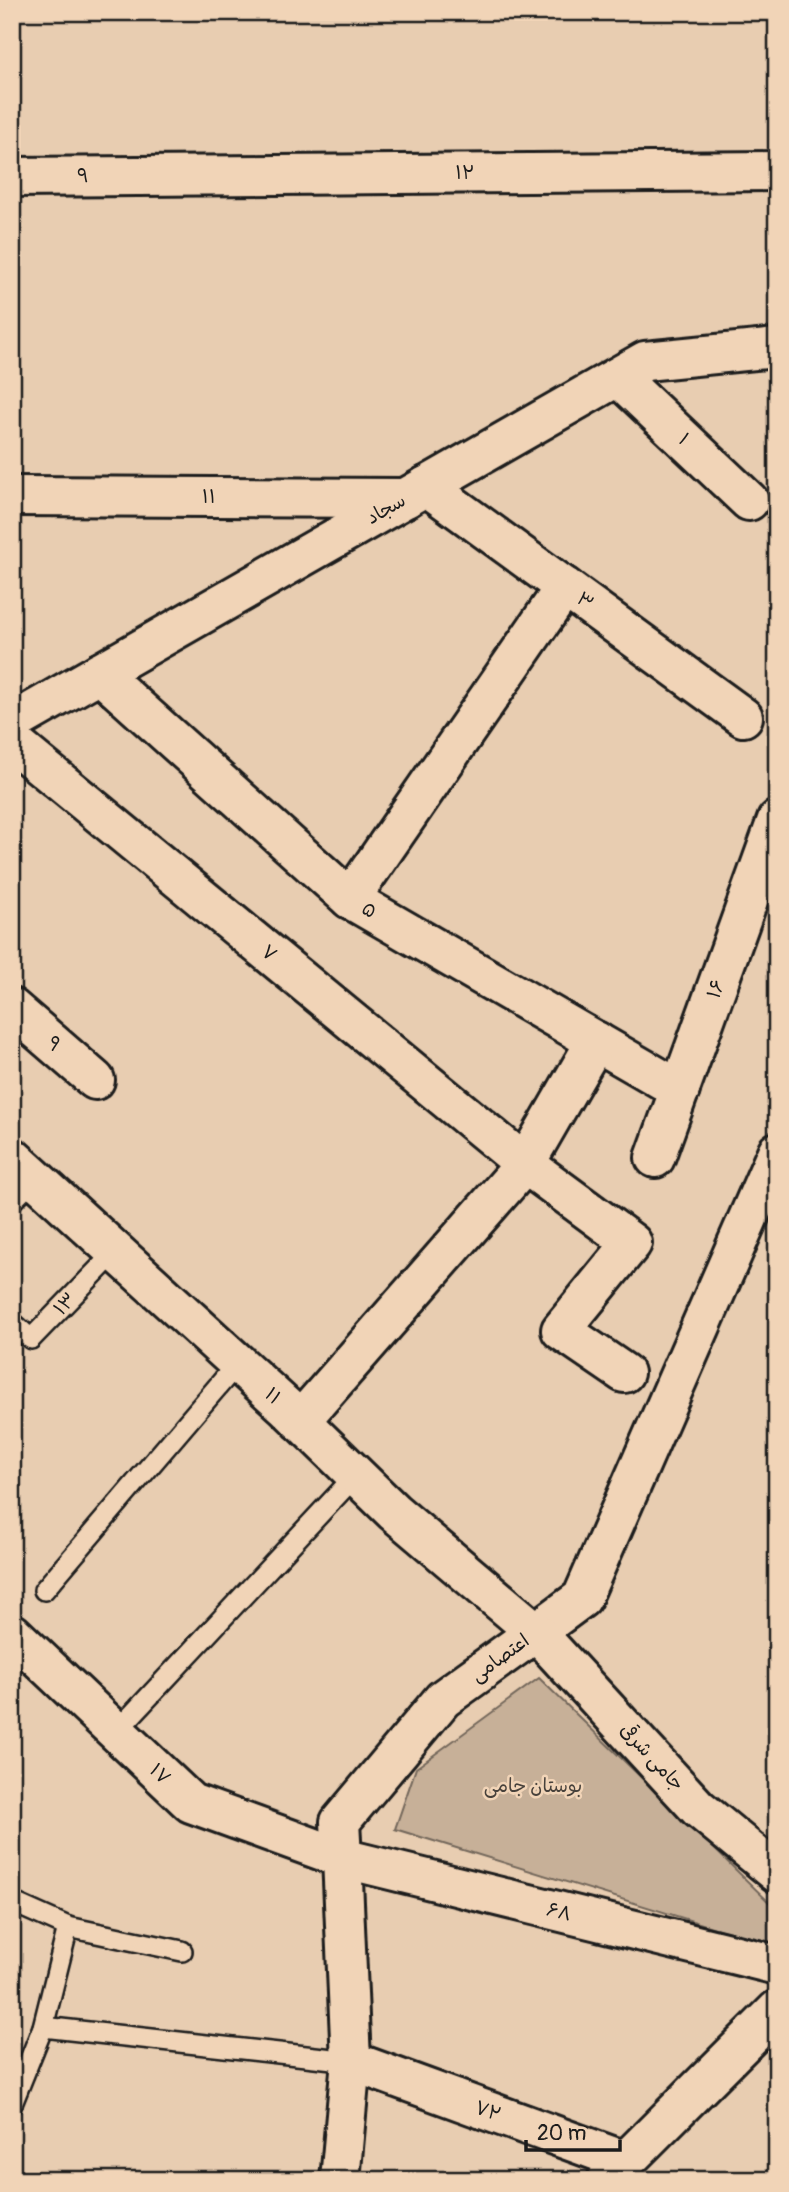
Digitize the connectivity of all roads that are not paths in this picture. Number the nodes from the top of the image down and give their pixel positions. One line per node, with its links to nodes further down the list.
1 (777, 171): 2 (street, ۱۲)
2 (153, 176): 3 (street, ۹)
3 (12, 177)
4 (777, 348): 5 (street, سجاد)
5 (618, 377): 6 (street, سجاد); 8 (street, ۱)
6 (416, 492): 7 (street, ۱۱); 9 (street, ۳); 10 (street, سجاد)
7 (12, 496)
8 (749, 501)
9 (565, 587): 11 (street, ۳); 15 (street)
10 (99, 673): 12 (street, سجاد); 15 (street, ۵)
11 (743, 717)
12 (12, 723)
13 (12, 742): 22 (street, ۷)
14 (777, 820): 19 (street, ۱۶)
15 (350, 899): 17 (street, ۵)
16 (12, 1007): 18 (street, ۹)
17 (596, 1041): 19 (street, ۵); 22 (street)
18 (95, 1080)
19 (680, 1090): 21 (street, ۱۶)
20 (777, 1152): 31 (street, اعتصامی)
21 (655, 1158)
22 (525, 1164): 27 (street, ۷); 28 (street)
23 (20, 1178): 24 (street, ۱۱)
24 (116, 1251): 25 (lane, ۱۳); 26 (street, ۱۱)
25 (12, 1322)
26 (237, 1364): 28 (street, ۱۱); 30 (lane)
27 (624, 1373)
28 (300, 1421): 29 (street, ۱۱)
29 (356, 1475): 31 (street, ۱۱); 33 (lane)
30 (44, 1590)
31 (536, 1632): 34 (street, اعتصامی); 35 (street, جامی شرقی)
32 (12, 1633): 33 (street, ۱۷)
33 (116, 1732): 34 (street, ۱۷)
34 (342, 1858): 39 (street, ۶۸); 42 (street, اعتصامی)
35 (777, 1873)
36 (12, 1902): 37 (lane)
37 (68, 1927): 38 (lane); 41 (lane)
38 (182, 1951)
39 (777, 1965)
40 (777, 2010): 44 (street)
41 (43, 2027): 42 (lane); 43 (lane)
42 (351, 2061): 44 (street, ۷۲); 45 (street, اعتصامی)
43 (12, 2104)
44 (616, 2171)
45 (340, 2180)

